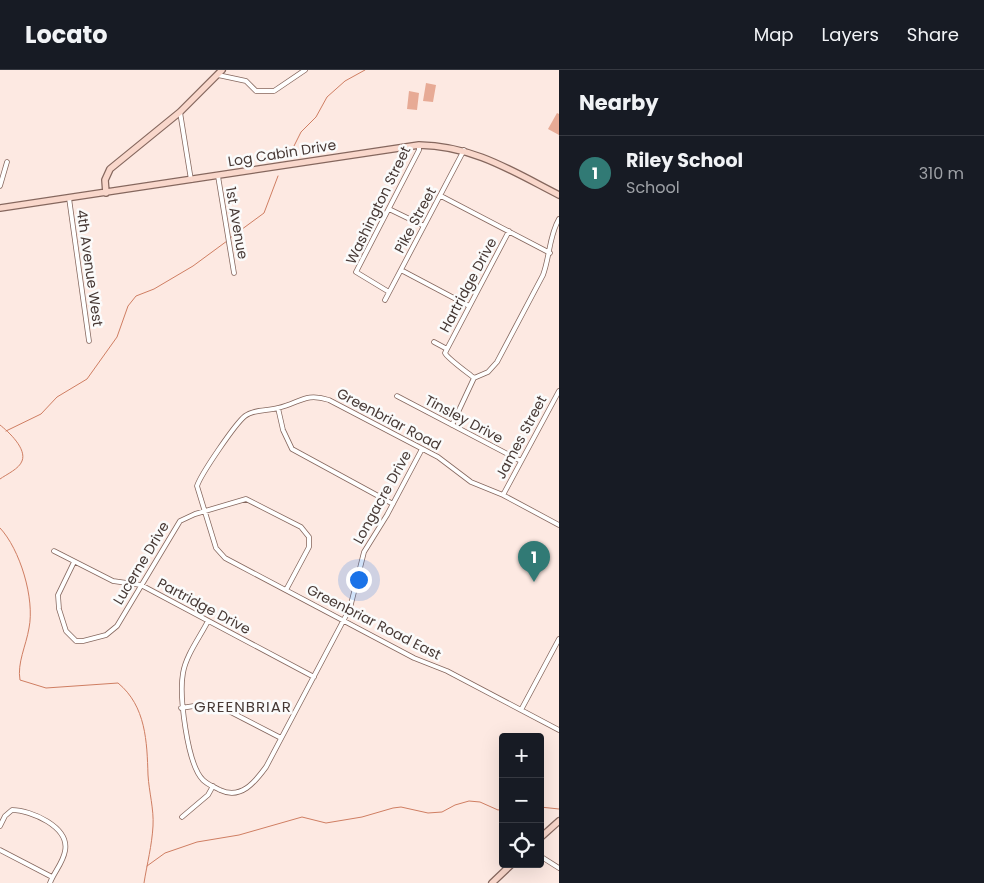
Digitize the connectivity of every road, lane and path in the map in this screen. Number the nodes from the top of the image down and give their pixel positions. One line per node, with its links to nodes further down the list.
1 (304, 70): 2 (street)
2 (220, 72): 3 (street)
3 (180, 112): 8 (street); 10 (street)
4 (419, 145): 5 (street, Log Cabin Drive); 7 (street, Log Cabin Drive); 15 (street, Washington Street)
5 (464, 150): 11 (street, Log Cabin Drive); 12 (street, Pike Street)
6 (7, 162): 9 (street)
7 (218, 176): 8 (street, Log Cabin Drive); 21 (street, 1st Avenue)
8 (191, 180): 10 (street, Log Cabin Drive)
9 (0, 186)
10 (106, 192): 13 (street, Log Cabin Drive)
11 (559, 195)
12 (440, 196): 17 (street, Pike Street); 18 (street)
13 (69, 198): 14 (street, Log Cabin Drive); 25 (street, 4th Avenue West)
14 (0, 208)
15 (389, 209): 17 (street); 22 (street, Washington Street)
16 (559, 219): 19 (street)
17 (424, 226): 20 (street, Pike Street)
18 (509, 231): 19 (street); 24 (street, Hartridge Drive)
19 (550, 253): 28 (street)
20 (401, 270): 22 (street, Pike Street); 24 (street)
21 (234, 273)
22 (389, 292): 23 (street, Pike Street)
23 (385, 300)
24 (469, 306): 27 (street, Hartridge Drive)
25 (89, 342)
26 (434, 342): 27 (street)
27 (447, 349): 28 (street)
28 (474, 378): 32 (street)
29 (559, 391): 34 (street, James Street)
30 (397, 396): 32 (street, Tinsley Drive)
31 (278, 408): 33 (street, Greenbriar Road); 36 (street); 37 (street, Greenbriar Road)
32 (452, 425): 34 (street, Tinsley Drive)
33 (422, 449): 35 (street, Greenbriar Road); 36 (street, Longacre Drive)
34 (521, 461): 35 (street, James Street)
35 (503, 494): 38 (street, Greenbriar Road)
36 (393, 504): 44 (street, Longacre Drive)
37 (204, 511): 41 (street, Lucerne Drive); 42 (street, Greenbriar Road East); 42 (street, Lucerne Drive)
38 (559, 525)
39 (54, 551): 40 (street, Partridge Drive)
40 (74, 562): 41 (street, Partridge Drive); 41 (street, Lucerne Drive)
41 (141, 585): 43 (street, Partridge Drive)
42 (286, 590): 44 (street, Greenbriar Road East)
43 (208, 621): 46 (street, Partridge Drive); 47 (street)
44 (344, 621): 46 (street, Longacre Drive); 48 (street, Greenbriar Road East)
45 (559, 639): 48 (street)
46 (314, 677): 50 (street, Longacre Drive)
47 (181, 708): 50 (street); 51 (street)
48 (521, 710): 49 (street, Greenbriar Road East)
49 (559, 730)
50 (281, 738): 51 (street, Longacre Drive)
51 (213, 786): 52 (street)
52 (182, 818)
53 (559, 821): 55 (street)
54 (0, 826): 60 (street)
55 (544, 834)
56 (0, 850): 60 (street)
57 (544, 859): 59 (street)
58 (508, 868): 62 (street)
59 (559, 868)
60 (52, 877): 61 (street)
61 (50, 883)
62 (492, 883)

